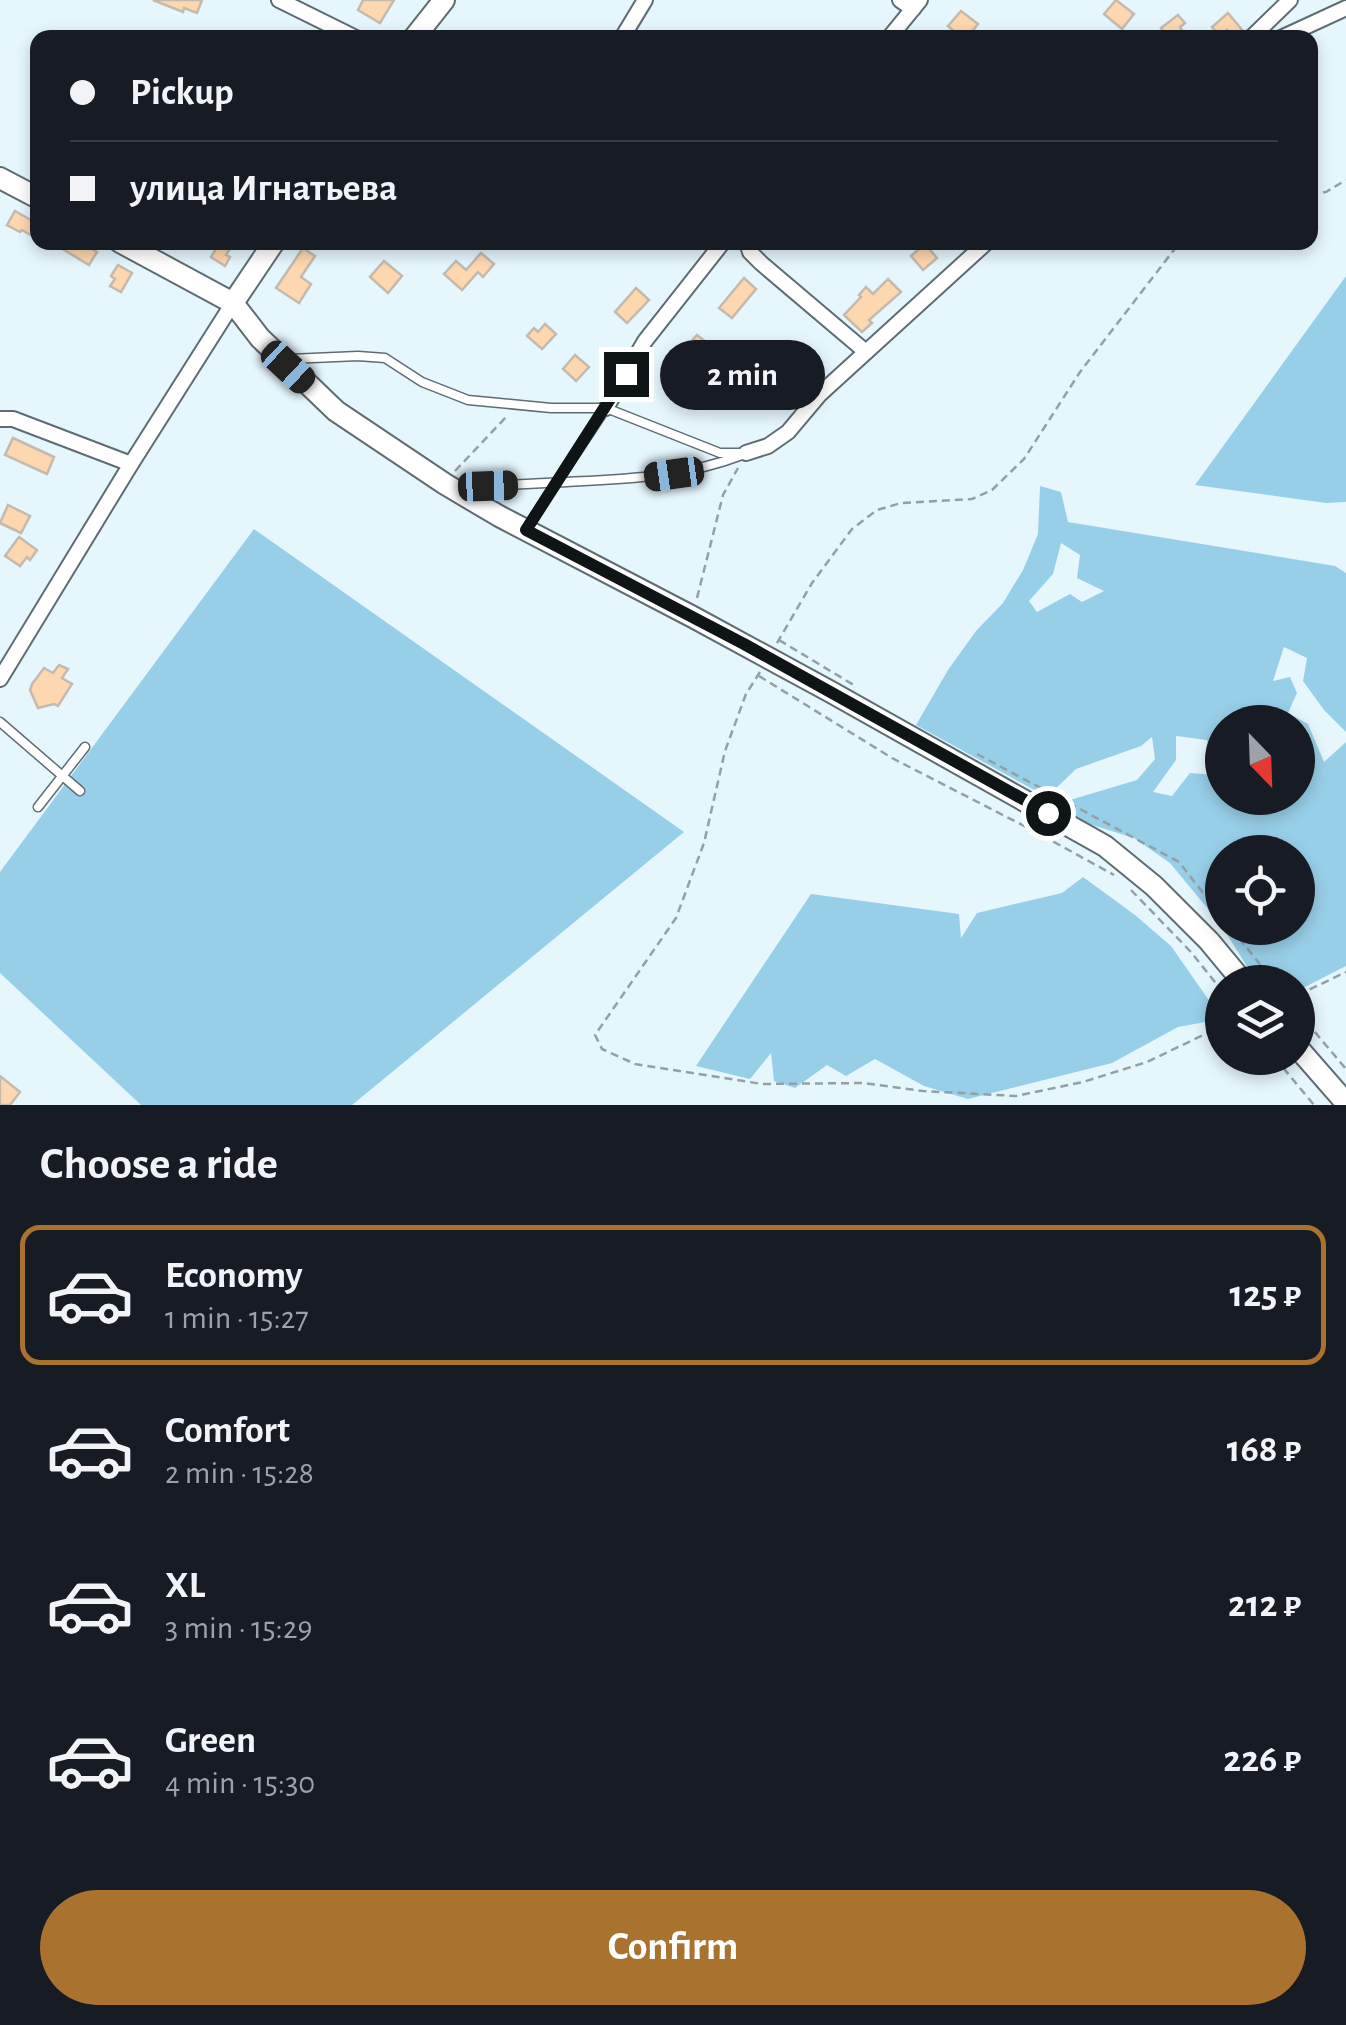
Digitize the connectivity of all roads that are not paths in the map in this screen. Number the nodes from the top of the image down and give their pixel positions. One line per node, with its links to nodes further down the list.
1 (281, 0): 7 (street)
2 (444, 0): 8 (street)
3 (645, 0): 9 (street)
4 (1290, 0): 11 (street)
5 (911, 3): 10 (street)
6 (1346, 8): 12 (street)
7 (340, 30)
8 (420, 30)
9 (627, 30)
10 (894, 30)
11 (1260, 30)
12 (1298, 30)
13 (0, 178): 14 (street)
14 (30, 194)
15 (135, 250): 20 (street)
16 (269, 250): 20 (street)
17 (717, 250): 23 (street)
18 (749, 250): 21 (street)
19 (977, 250): 21 (street)
20 (233, 304): 22 (street); 26 (street)
21 (866, 352): 25 (street)
22 (280, 359): 23 (lane); 28 (street)
23 (606, 408): 25 (lane); 27 (lane)
24 (0, 419): 26 (street)
25 (746, 454): 27 (lane)
26 (130, 464): 30 (street)
27 (557, 482): 28 (lane); 29 (lane)
28 (446, 484): 29 (street)
29 (526, 530): 36 (street)
30 (0, 679)
31 (0, 722): 33 (lane)
32 (85, 746): 33 (lane)
33 (62, 776): 34 (lane); 35 (lane)
34 (80, 792)
35 (38, 806)
36 (1229, 965)
37 (1315, 1067): 38 (street)
38 (1346, 1103)

